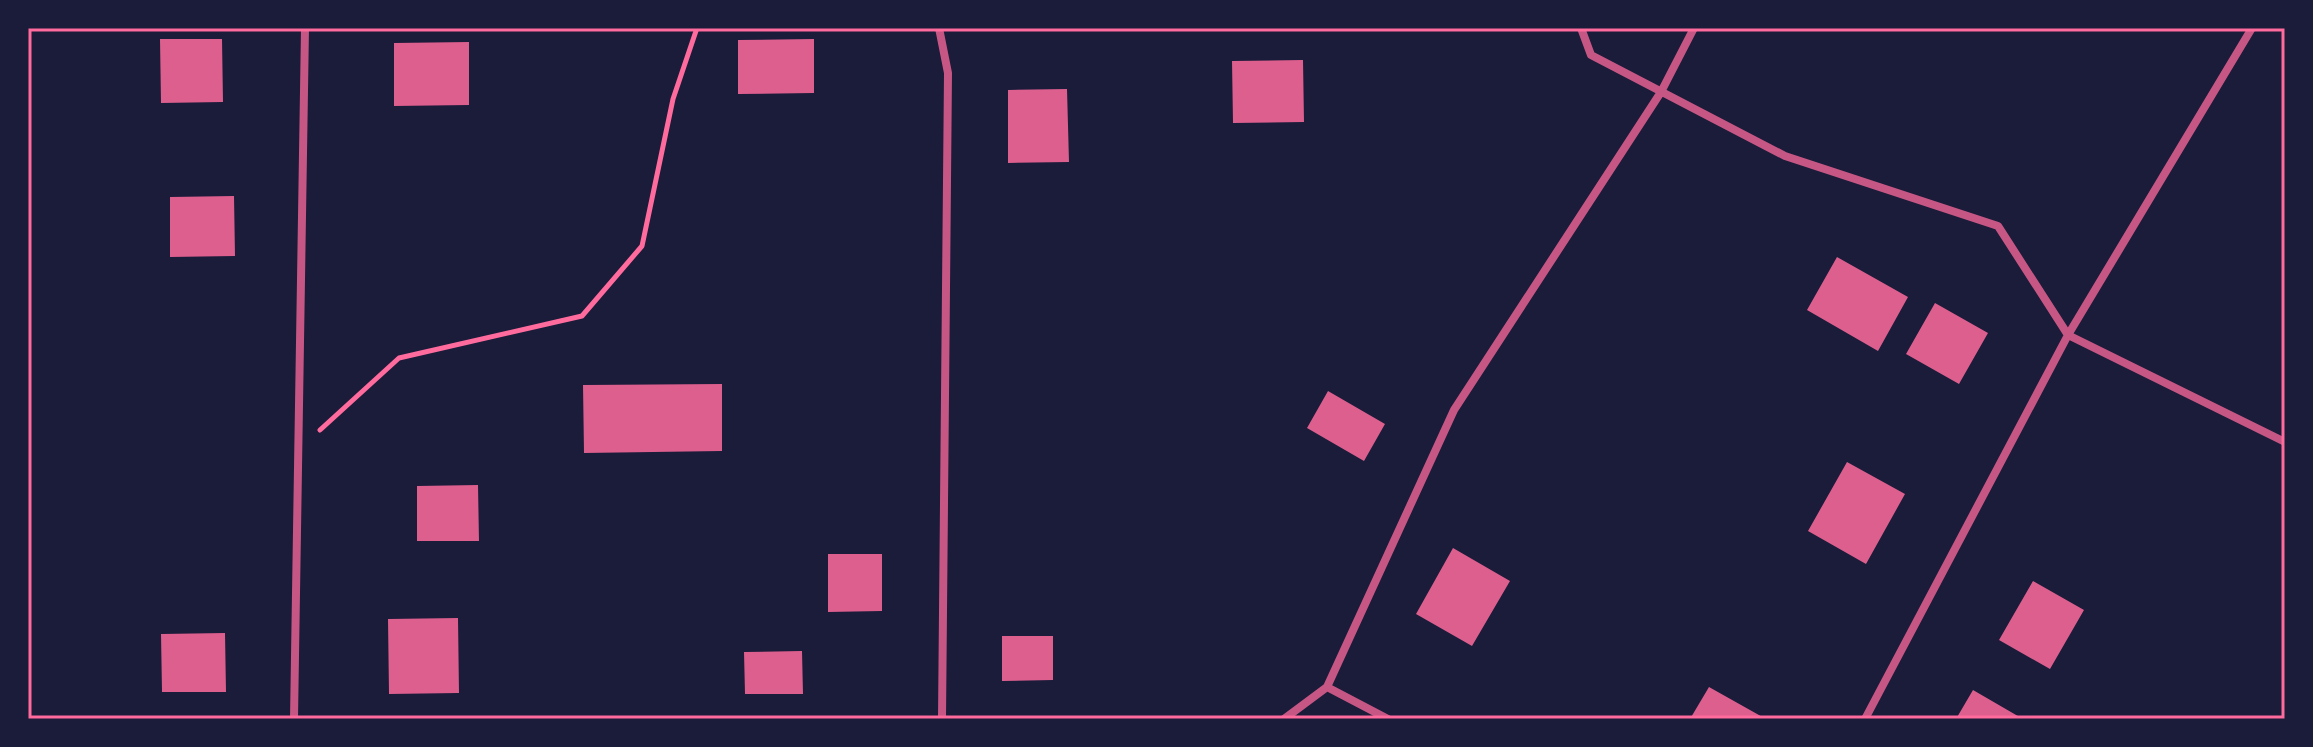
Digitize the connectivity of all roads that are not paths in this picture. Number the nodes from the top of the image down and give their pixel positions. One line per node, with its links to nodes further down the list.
1 (305, 28): 10 (street)
2 (939, 28): 11 (street)
3 (1581, 28): 6 (street)
4 (1694, 28): 6 (street)
5 (2252, 28): 7 (street)
6 (1661, 92): 7 (street); 9 (street)
7 (2068, 335): 8 (street); 14 (street)
8 (2285, 442)
9 (1327, 687): 12 (street); 13 (street)
10 (294, 719)
11 (942, 719)
12 (1284, 719)
13 (1388, 719)
14 (1865, 719)

